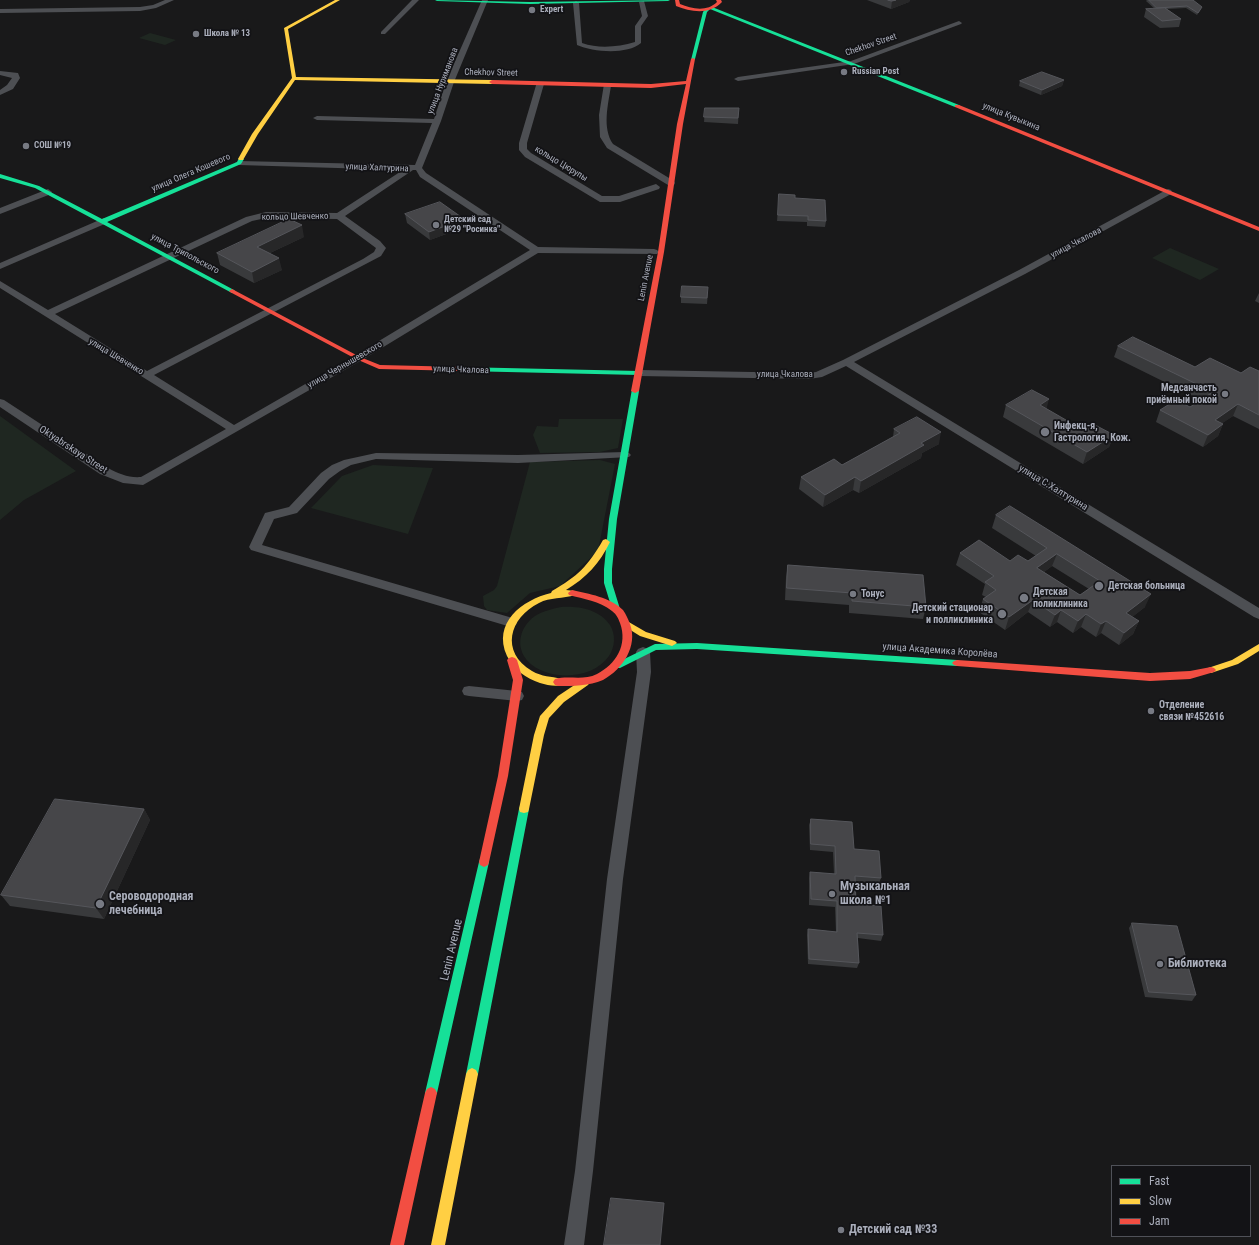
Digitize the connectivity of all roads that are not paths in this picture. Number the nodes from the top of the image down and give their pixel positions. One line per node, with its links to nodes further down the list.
1 (171, 0): 14 (street)
2 (338, 0): 21 (street)
3 (416, 0): 17 (street)
4 (437, 0): 7 (street)
5 (668, 0): 8 (street)
6 (731, 0): 13 (street)
7 (485, 1): 10 (street); 23 (street, улица Нуриманова)
8 (616, 1): 9 (street); 10 (street)
9 (642, 2): 10 (street); 12 (street)
10 (576, 3)
11 (23, 4): 14 (street)
12 (682, 5): 13 (street); 18 (street, Lenin Avenue)
13 (715, 6): 18 (street, Lenin Avenue); 19 (street, улица Кувыкина)
14 (18, 10): 15 (street)
15 (0, 11)
16 (959, 23): 19 (street, Chekhov Street)
17 (383, 33)
18 (697, 41): 24 (street, Lenin Avenue)
19 (852, 63): 22 (street, Chekhov Street); 36 (street, улица Кувыкина)
20 (0, 73): 27 (street)
21 (294, 78): 23 (street, Chekhov Street); 30 (street, улица Олега Кошевого)
22 (738, 79)
23 (450, 82): 25 (street, Chekhov Street); 29 (street, улица Нуриманова)
24 (688, 82): 26 (street, Chekhov Street); 33 (street, Lenin Avenue)
25 (540, 84): 26 (street, Chekhov Street); 34 (street, кольцо Цюрупы)
26 (607, 86): 33 (street)
27 (0, 93)
28 (317, 118): 29 (street)
29 (437, 121): 31 (street, улица Нуриманова)
30 (239, 163): 31 (street, улица Халтурина); 39 (street, улица Олега Кошевого)
31 (414, 169): 38 (street); 41 (street, улица Халтурина)
32 (0, 176): 35 (street, улица Трипольского)
33 (671, 183): 50 (street, Lenin Avenue)
34 (656, 187)
35 (48, 192): 37 (street); 39 (street, улица Трипольского)
36 (1168, 192): 40 (street, улица Кувыкина); 49 (street, улица Чкалова)
37 (0, 211)
38 (340, 216): 43 (street, кольцо Шевченко); 46 (street, кольцо Шевченко)
39 (104, 221): 43 (street, улица Трипольского); 44 (street, улица Олега Кошевого)
40 (1259, 229)
41 (536, 250): 42 (street); 48 (street, улица Чернышевского)
42 (654, 252)
43 (168, 257): 46 (street, улица Трипольского); 47 (street, кольцо Шевченко)
44 (0, 266)
45 (0, 284): 47 (street, улица Шевченко)
46 (272, 311): 48 (street, улица Трипольского); 51 (street, кольцо Шевченко)
47 (47, 314): 51 (street, улица Шевченко)
48 (358, 358): 50 (street, улица Чкалова); 53 (street, улица Чернышевского)
49 (848, 362): 50 (street, улица Чкалова); 59 (street, улица С.Халтурина)
50 (639, 373): 54 (street, Lenin Avenue)
51 (147, 375): 53 (street, улица Шевченко)
52 (0, 402): 55 (street, Oktyabrskaya Street)
53 (233, 429): 55 (street, улица Чернышевского)
54 (625, 455): 56 (street, Lenin Avenue); 60 (street)
55 (151, 477)
56 (613, 519): 57 (street, Lenin Avenue); 58 (street, Lenin Avenue)
57 (548, 596): 58 (street); 60 (street)
58 (616, 609): 61 (street)
59 (1259, 614)
60 (511, 622): 65 (street)
61 (627, 624): 62 (street); 66 (street)
62 (697, 646): 63 (street, улица Академика Королёва); 64 (street, улица Академика Королёва)
63 (1259, 647)
64 (643, 652): 66 (street, улица Академика Королёва); 72 (street)
65 (512, 660): 67 (street); 69 (street, Lenin Avenue)
66 (617, 666): 67 (street)
67 (585, 682): 71 (street)
68 (469, 691): 69 (street)
69 (517, 696): 70 (street, Lenin Avenue)
70 (397, 1245)
71 (438, 1245)
72 (574, 1245)

